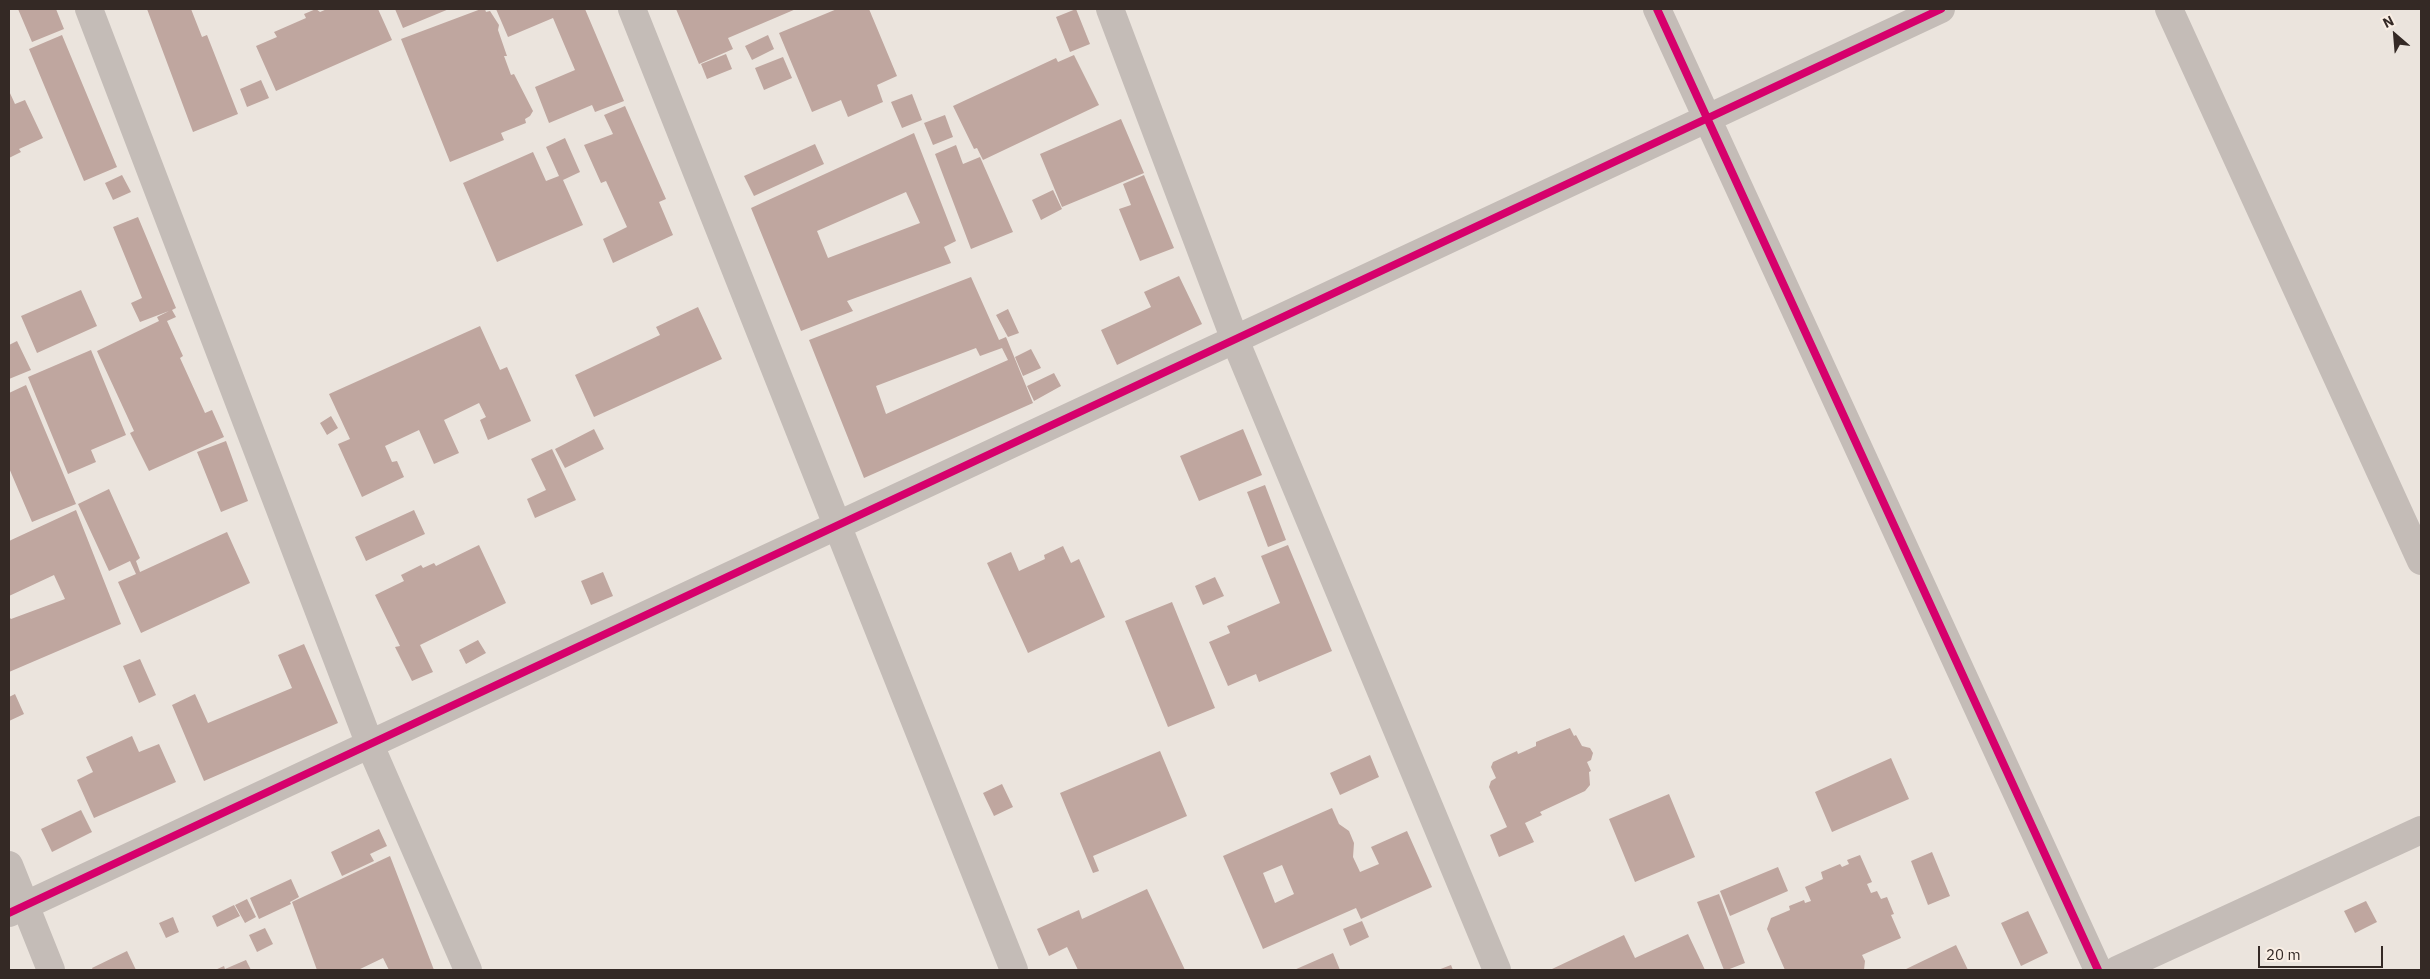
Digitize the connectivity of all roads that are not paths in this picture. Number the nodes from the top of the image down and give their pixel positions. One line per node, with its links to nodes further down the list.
1 (89, 9): 11 (street)
2 (632, 9): 9 (street)
3 (1110, 9): 8 (street)
4 (1657, 9): 7 (street)
5 (1941, 9): 7 (street)
6 (2169, 9): 10 (street)
7 (1708, 118): 8 (street); 19 (street)
8 (1235, 340): 9 (street); 18 (street)
9 (837, 526): 11 (street); 17 (street)
10 (2421, 561)
11 (370, 746): 14 (street); 16 (street)
12 (2421, 830): 20 (street)
13 (9, 865): 14 (street)
14 (17, 909): 15 (street)
15 (51, 970)
16 (468, 970)
17 (1014, 970)
18 (1497, 970)
19 (2098, 970)
20 (2117, 970)

